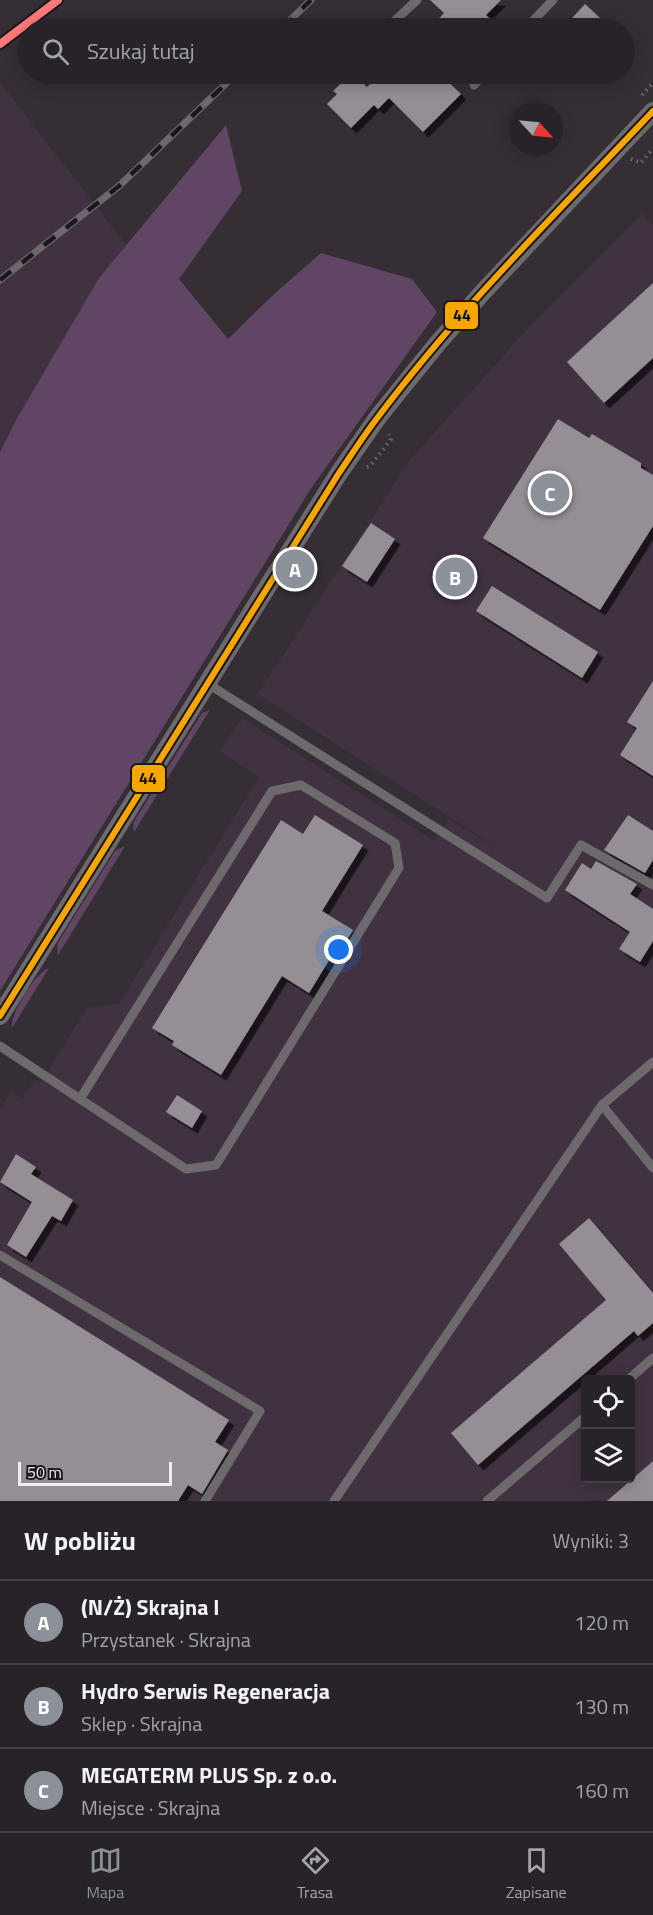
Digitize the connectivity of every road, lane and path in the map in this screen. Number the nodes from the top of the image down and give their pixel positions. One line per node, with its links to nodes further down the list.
1 (417, 0): 3 (lane)
2 (553, 0): 4 (lane)
3 (398, 18)
4 (536, 18)
5 (653, 111): 6 (street)
6 (208, 684): 7 (lane); 8 (street)
7 (653, 885)
8 (0, 1016)
9 (0, 1046): 11 (lane)
10 (653, 1062): 12 (lane)
11 (80, 1100): 11 (lane)
12 (602, 1105): 13 (lane); 19 (lane)
13 (653, 1168)
14 (0, 1255): 18 (lane)
15 (653, 1358): 16 (lane)
16 (634, 1375)
17 (581, 1419): 20 (lane)
18 (204, 1501)
19 (334, 1501)
20 (487, 1501)

